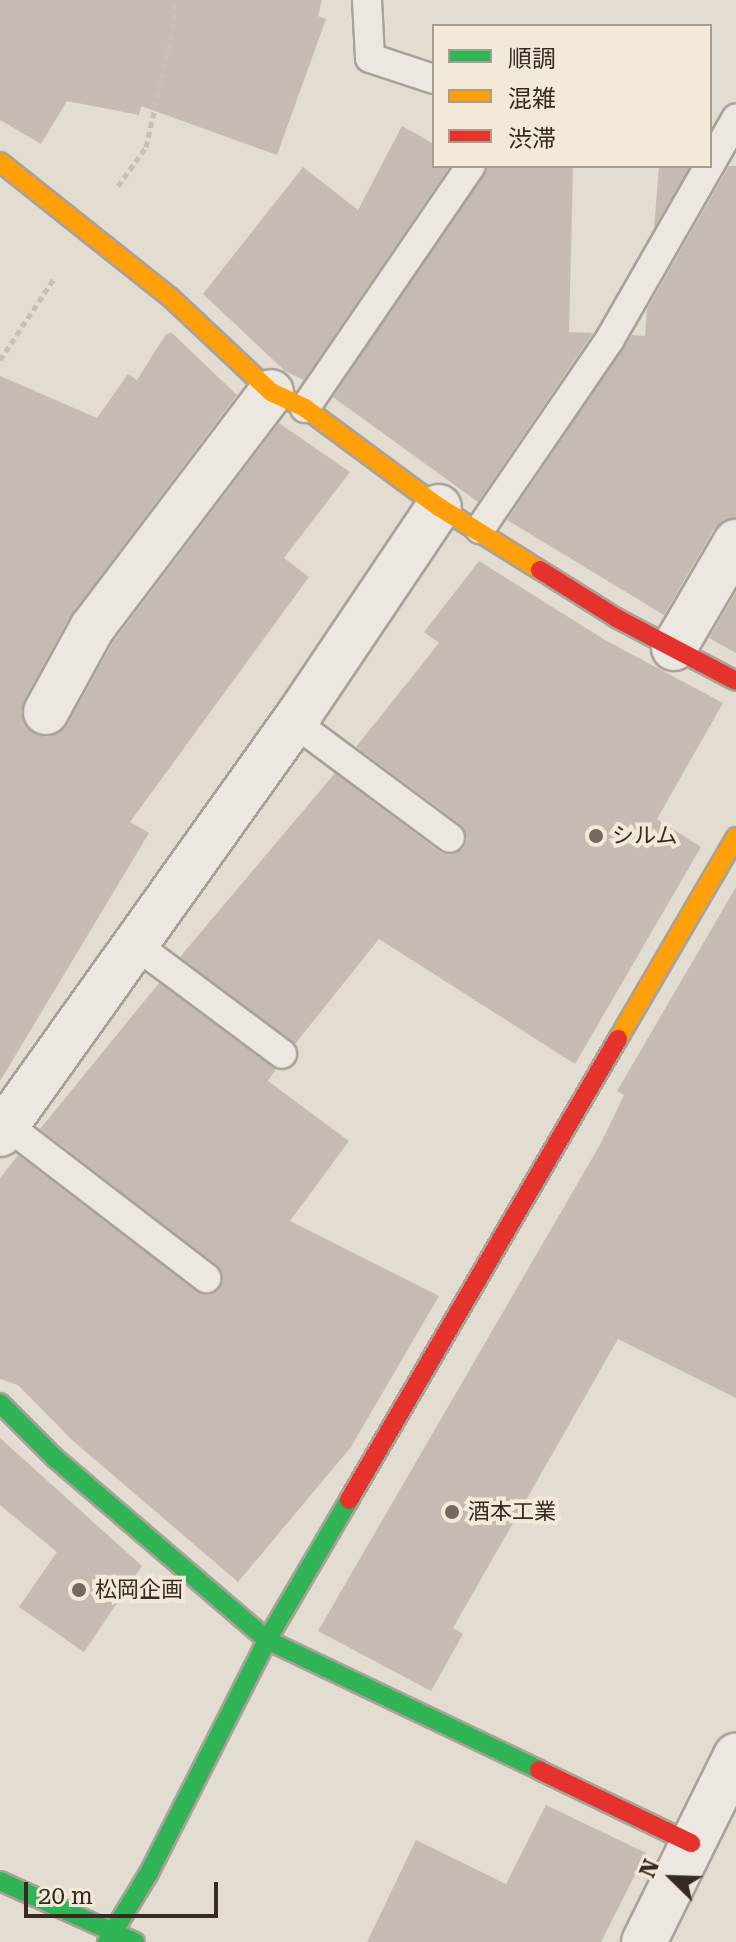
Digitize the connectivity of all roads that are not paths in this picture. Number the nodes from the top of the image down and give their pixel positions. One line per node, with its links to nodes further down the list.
1 (367, 0): 2 (lane)
2 (432, 78)
3 (736, 119): 4 (lane)
4 (712, 161)
5 (0, 162): 8 (street)
6 (469, 168): 8 (lane)
7 (708, 168): 10 (lane)
8 (288, 400): 9 (street); 14 (street)
9 (439, 507): 10 (street); 15 (street)
10 (480, 529): 12 (street)
11 (736, 542): 12 (street)
12 (674, 648): 13 (street)
13 (736, 681)
14 (46, 712)
15 (294, 722): 17 (lane); 18 (street)
16 (736, 837): 23 (street)
17 (450, 838)
18 (136, 945): 19 (lane); 20 (street)
19 (282, 1054)
20 (4, 1130): 21 (lane)
21 (206, 1278)
22 (0, 1403): 23 (street)
23 (267, 1640): 25 (street); 27 (street)
24 (736, 1756): 25 (street)
25 (691, 1843): 29 (street)
26 (0, 1881): 27 (street)
27 (110, 1937): 28 (street)
28 (135, 1942)
29 (644, 1942)

